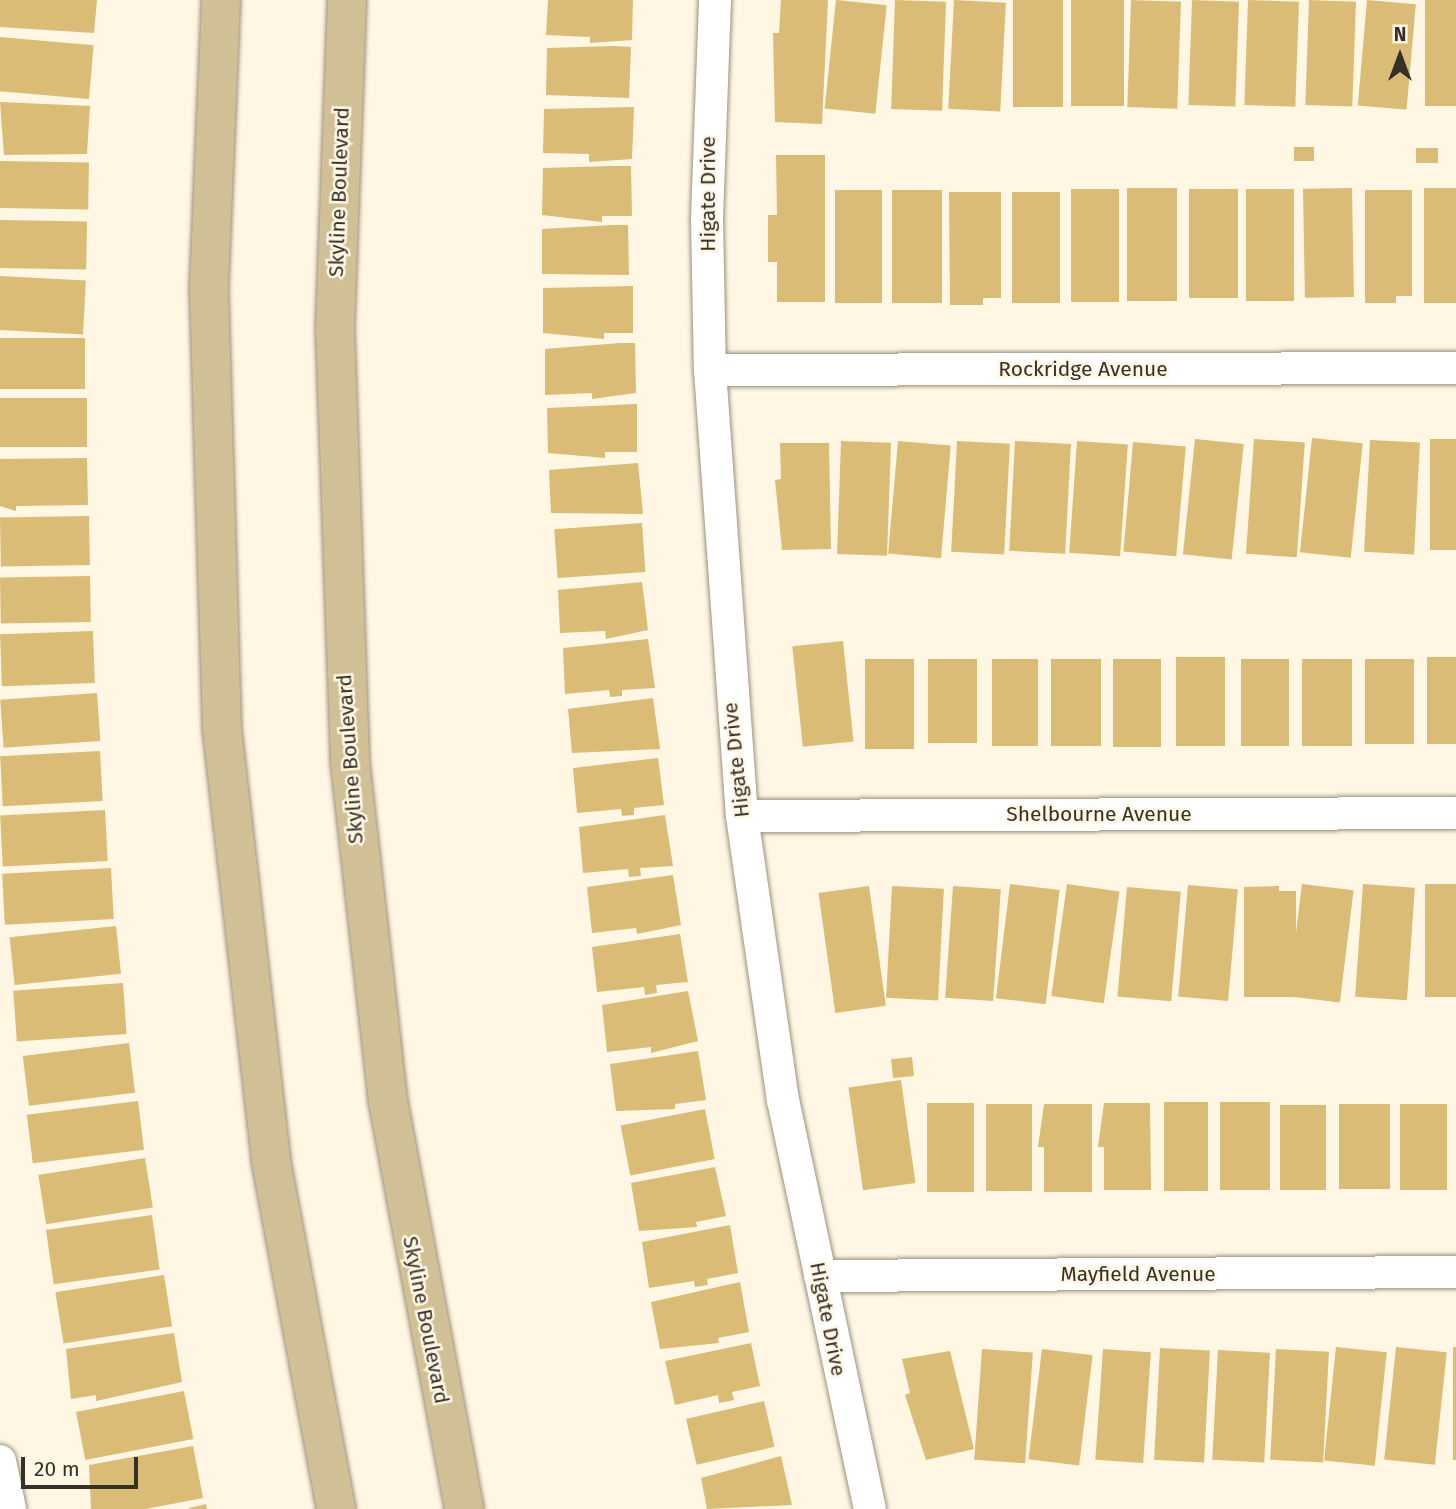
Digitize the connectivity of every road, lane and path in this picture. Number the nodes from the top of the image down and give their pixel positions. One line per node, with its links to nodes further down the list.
1 (220, 0): 12 (main road)
2 (347, 0): 13 (main road, Skyline Boulevard)
3 (715, 0): 5 (street, Higate Drive)
4 (1456, 368): 5 (street, Rockridge Avenue)
5 (710, 370): 7 (street, Higate Drive)
6 (1456, 813): 7 (street, Shelbourne Avenue)
7 (742, 816): 9 (street, Higate Drive)
8 (1456, 1272): 9 (street, Mayfield Avenue)
9 (820, 1276): 14 (street, Higate Drive)
10 (0, 1461): 11 (street)
11 (10, 1509)
12 (337, 1509)
13 (464, 1509)
14 (870, 1509)

